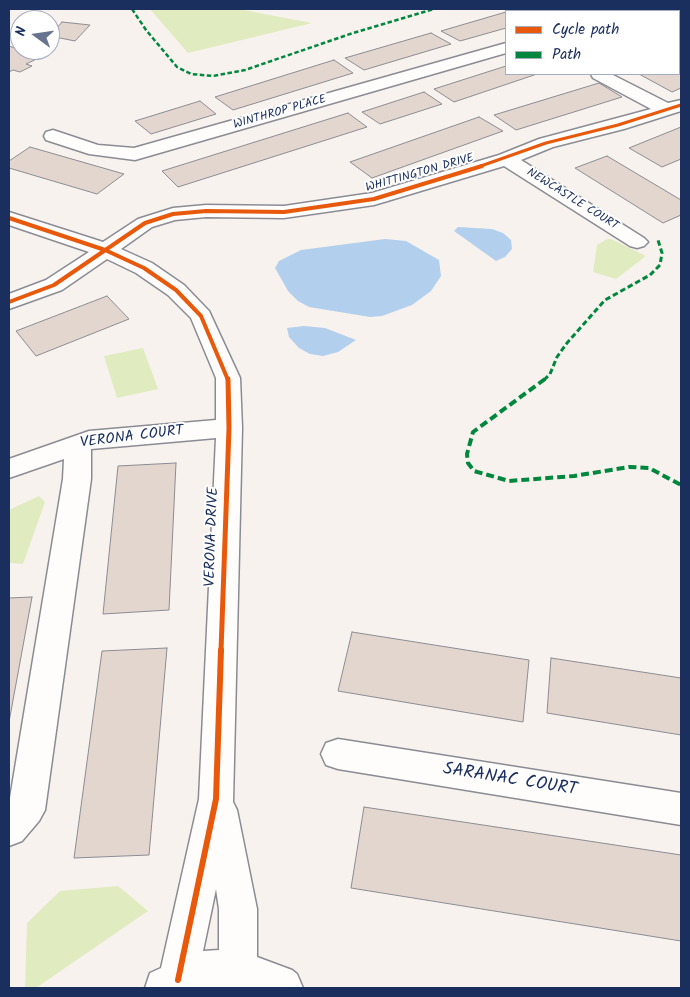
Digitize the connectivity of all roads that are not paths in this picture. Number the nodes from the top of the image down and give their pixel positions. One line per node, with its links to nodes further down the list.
1 (505, 48): 4 (street, WINTHROP PLACE)
2 (601, 75): 3 (street)
3 (674, 107): 5 (street, WHITTINGTON DRIVE)
4 (53, 136)
5 (506, 159): 7 (street, NEWCASTLE COURT); 8 (street, WHITTINGTON DRIVE)
6 (9, 218): 8 (street, VERONA DRIVE)
7 (637, 242)
8 (105, 250): 9 (street, WHITTINGTON DRIVE); 10 (street, VERONA DRIVE)
9 (9, 302)
10 (230, 428): 11 (street, VERONA COURT); 14 (street, VERONA DRIVE)
11 (78, 444): 12 (street, VERONA COURT); 16 (street)
12 (9, 469)
13 (338, 754): 15 (street, SARANAC COURT)
14 (216, 799): 17 (street, VERONA DRIVE); 18 (street, VERONA DRIVE)
15 (681, 809)
16 (9, 829)
17 (238, 969): 18 (street); 19 (street)
18 (170, 984)
19 (283, 988)

